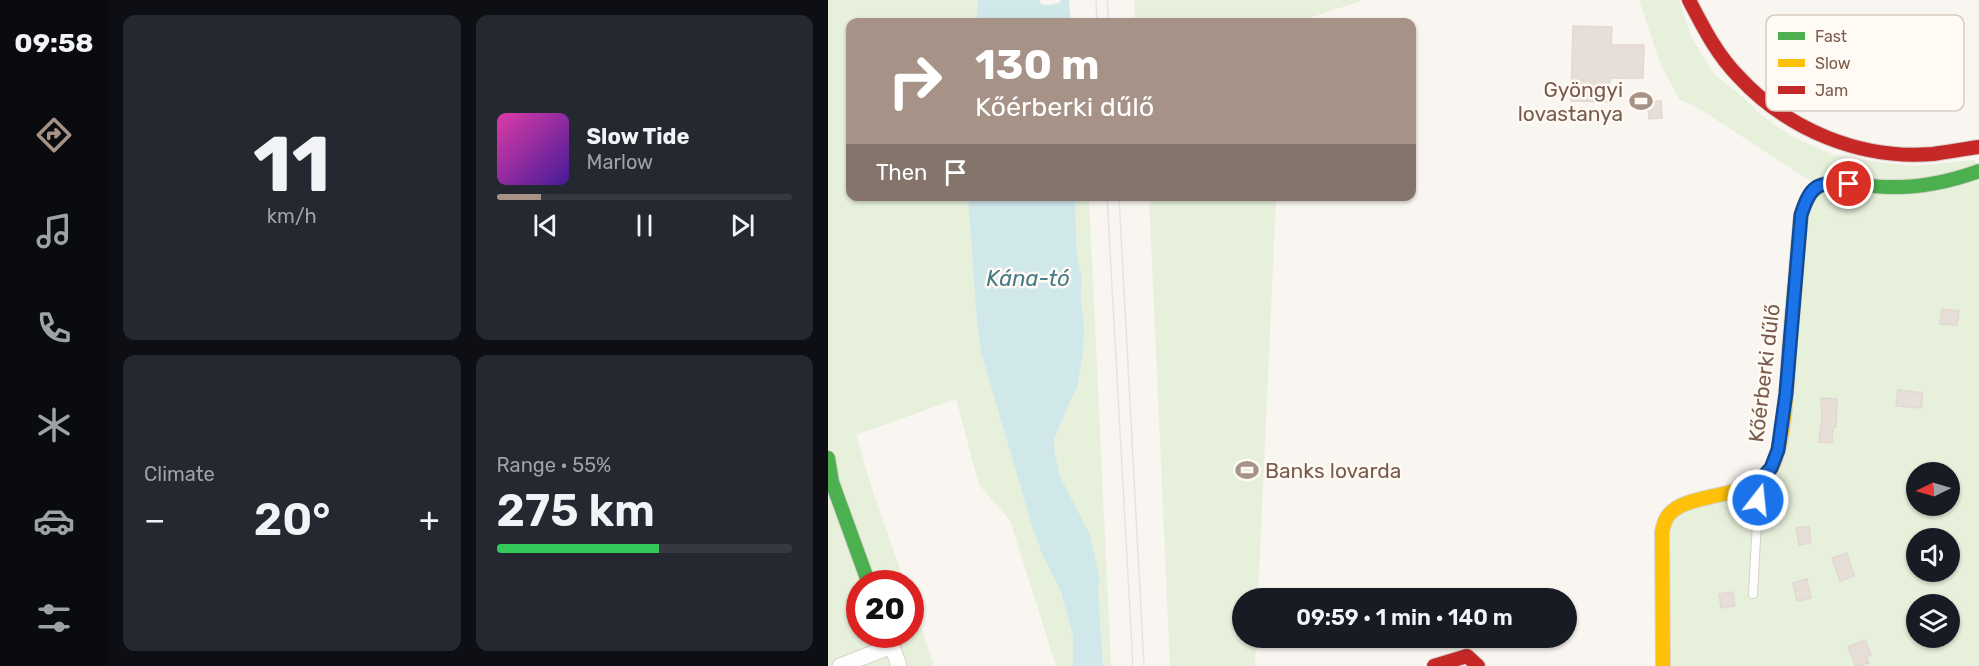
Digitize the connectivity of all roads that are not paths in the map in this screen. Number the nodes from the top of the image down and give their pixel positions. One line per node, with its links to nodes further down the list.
1 (1689, 0): 2 (street)
2 (1766, 101)
3 (1778, 111): 4 (street)
4 (1979, 147)
5 (1979, 171): 7 (street, Kőérberki dűlő)
6 (828, 458): 8 (street)
7 (1760, 480): 10 (lane); 17 (street)
8 (830, 482): 9 (street)
9 (864, 570)
10 (1753, 594)
11 (875, 648): 13 (street)
12 (893, 648): 14 (street)
13 (840, 666)
14 (899, 666)
15 (1434, 666): 16 (street)
16 (1478, 666)
17 (1663, 666)

